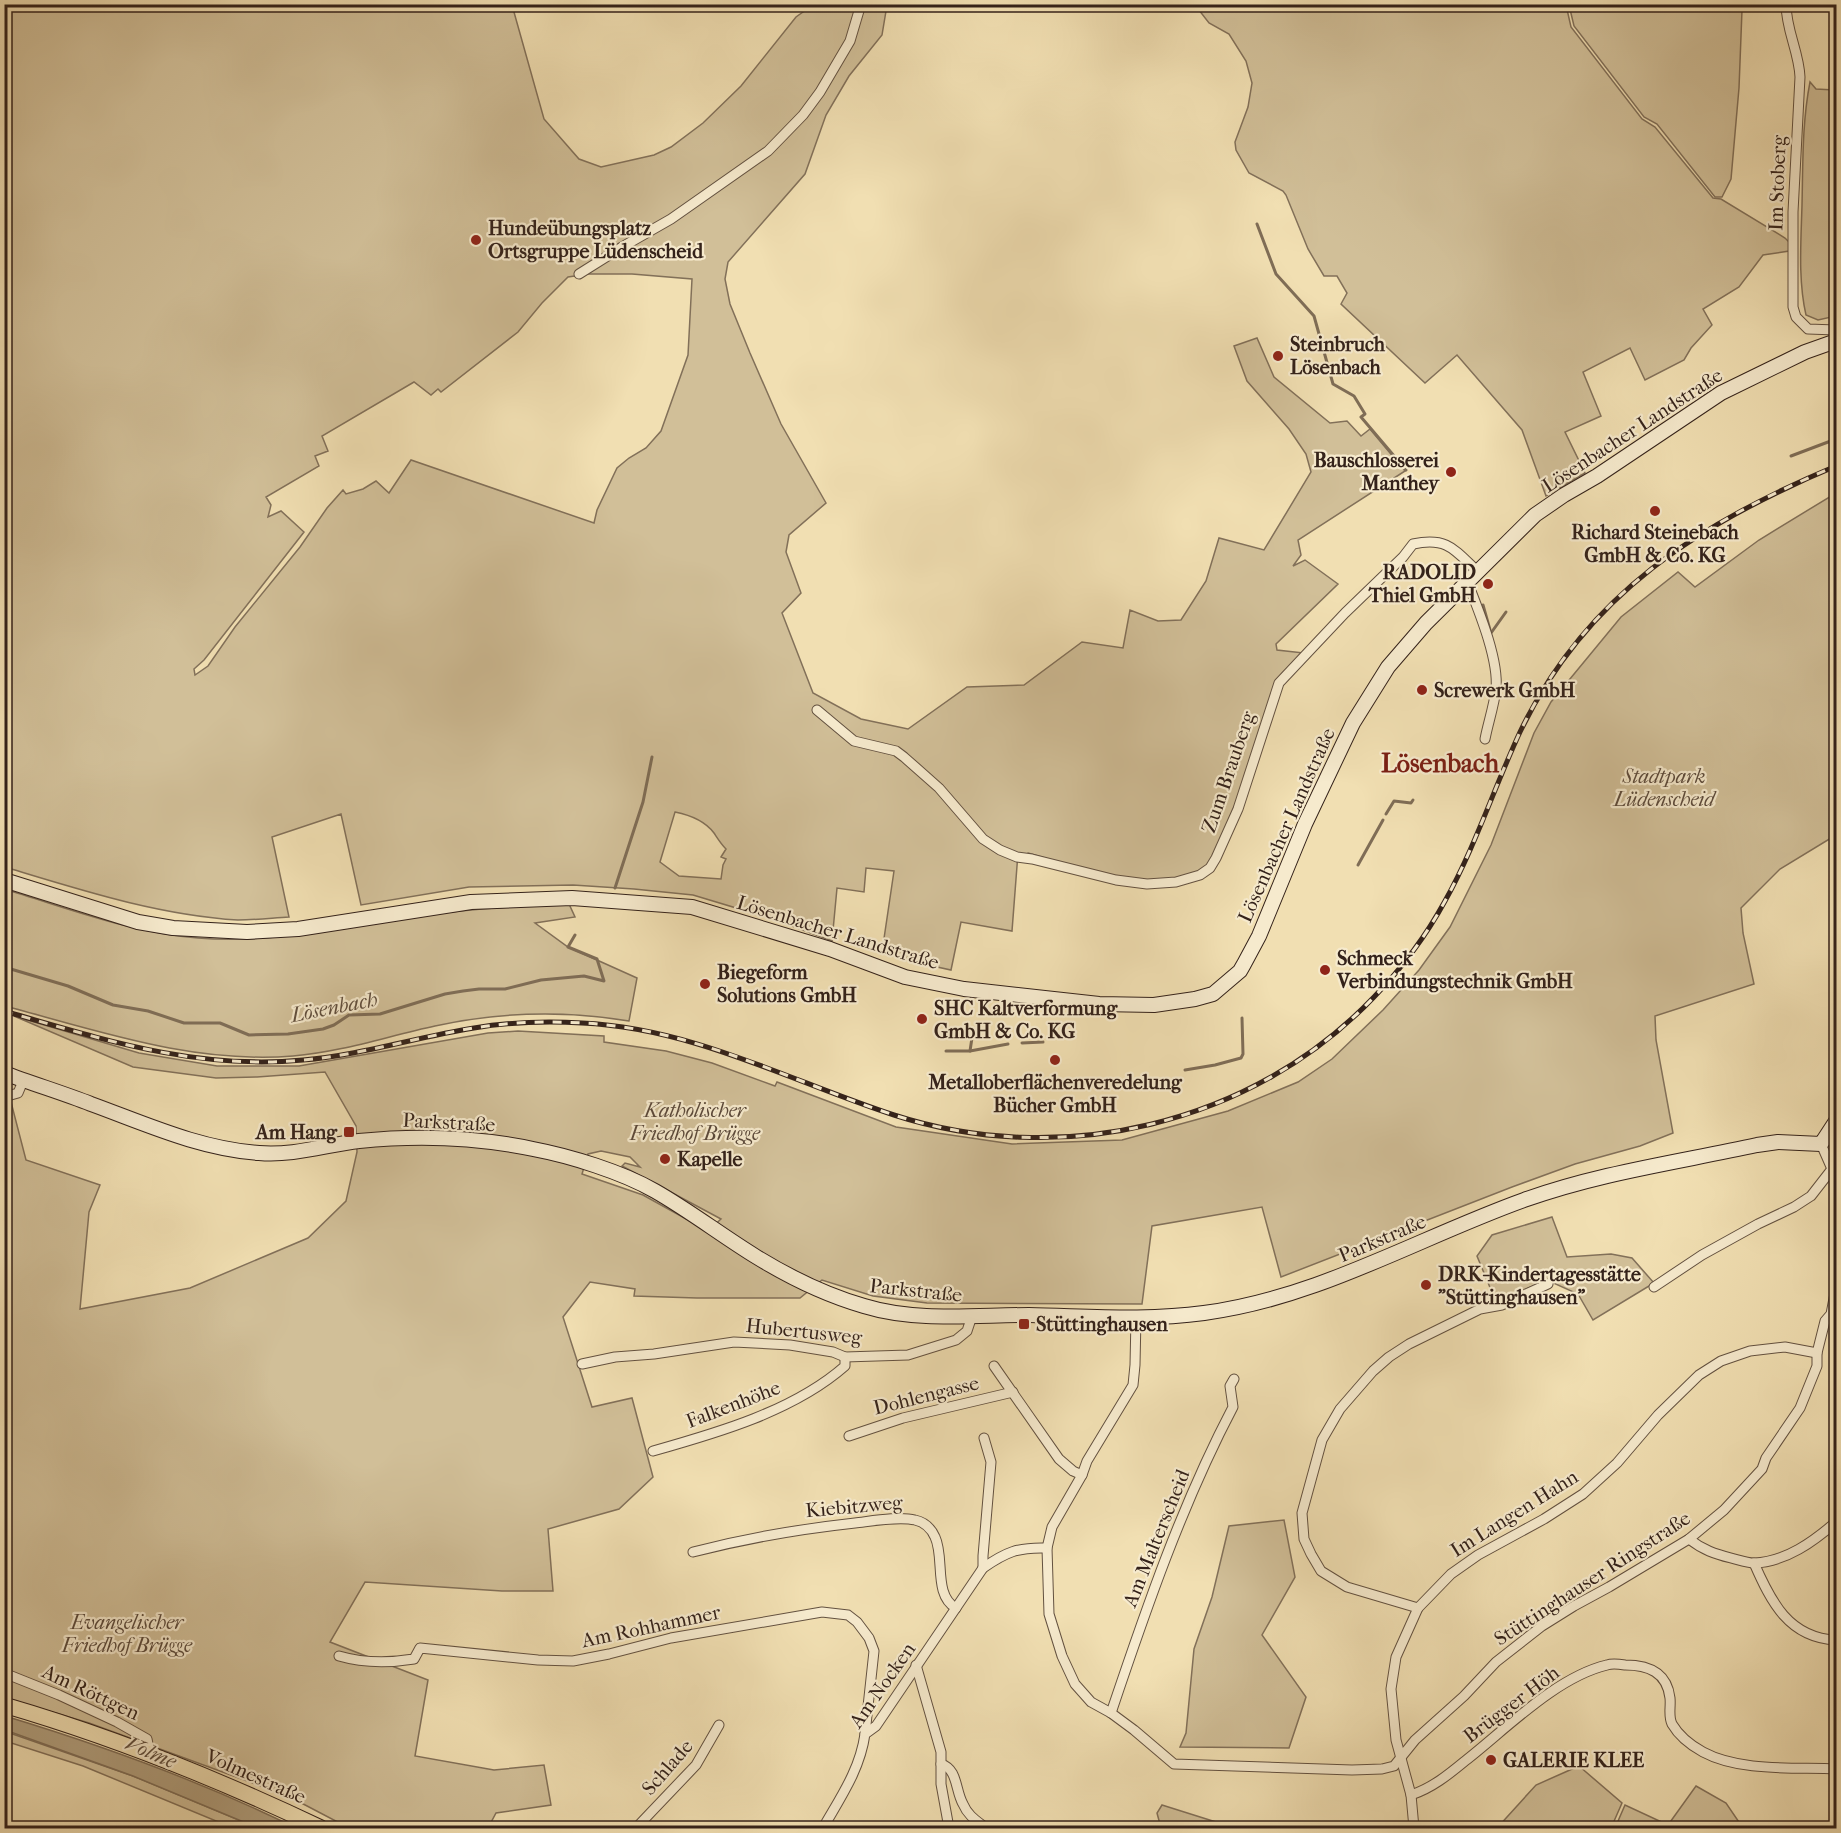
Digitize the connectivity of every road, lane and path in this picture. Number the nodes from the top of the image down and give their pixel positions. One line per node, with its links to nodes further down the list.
1 (861, 4): 3 (street)
2 (1786, 4): 4 (street, Im Stoberg)
3 (579, 274)
4 (1836, 330)
5 (1836, 341): 6 (main road, Lösenbacher Landstraße)
6 (1472, 576): 7 (street, Zum Brauberg); 8 (street); 9 (main road, Lösenbacher Landstraße)
7 (817, 711)
8 (1485, 739)
9 (4, 880)
10 (4, 1073): 11 (main road, Parkstraße)
11 (23, 1081): 12 (street); 20 (main road, Parkstraße)
12 (4, 1097)
13 (1836, 1121): 14 (main road)
14 (1821, 1144): 15 (street); 21 (main road, Parkstraße)
15 (1832, 1169): 16 (street); 18 (street)
16 (1836, 1188)
17 (1548, 1284): 39 (street)
18 (1654, 1287)
19 (1836, 1288): 22 (street, Stüttinghauser Ringstraße)
20 (972, 1316): 21 (main road, Parkstraße); 23 (street, Hubertusweg)
21 (1136, 1317): 31 (street, Stüttinghauser Ringstraße)
22 (1817, 1353): 33 (street, Stüttinghauser Ringstraße); 39 (street, Im Langen Hahn)
23 (845, 1357): 24 (street, Hubertusweg); 30 (street, Falkenhöhe)
24 (582, 1364)
25 (994, 1366): 27 (street, Dohlengasse)
26 (1234, 1380): 45 (street, Am Malterscheid)
27 (1013, 1392): 28 (street, Dohlengasse); 31 (street, Dohlengasse)
28 (849, 1436)
29 (984, 1438): 37 (street)
30 (653, 1451)
31 (1082, 1475): 34 (street, Stüttinghauser Ringstraße)
32 (1836, 1522): 36 (street)
33 (1689, 1539): 36 (street); 49 (street, Stüttinghauser Ringstraße)
34 (1047, 1548): 37 (street, Am Nocken); 45 (street, Stüttinghauser Ringstraße)
35 (693, 1552): 38 (street, Kiebitzweg)
36 (1754, 1563): 40 (street)
37 (983, 1568): 38 (street, Am Nocken)
38 (956, 1608): 42 (street, Am Nocken)
39 (1418, 1608): 49 (street, Im Langen Hahn)
40 (1836, 1640)
41 (339, 1656): 47 (street, Am Rohhammer)
42 (916, 1665): 47 (street, Am Nocken); 50 (street)
43 (4, 1673): 48 (street, Am Röttgen)
44 (4, 1705): 48 (main road, Volmestraße)
45 (1111, 1713): 49 (street, Stüttinghauser Ringstraße)
46 (719, 1725): 54 (street, Schlade)
47 (864, 1734): 55 (street, Am Nocken)
48 (150, 1754): 53 (main road, Volmestraße)
49 (1401, 1756): 52 (street, Im Langen Hahn)
50 (941, 1764): 56 (street); 57 (street)
51 (1836, 1769): 52 (street, Brügger Höh)
52 (1411, 1795): 58 (street, Im Langen Hahn)
53 (321, 1828)
54 (636, 1828)
55 (823, 1828)
56 (949, 1828)
57 (986, 1828)
58 (1414, 1828)

